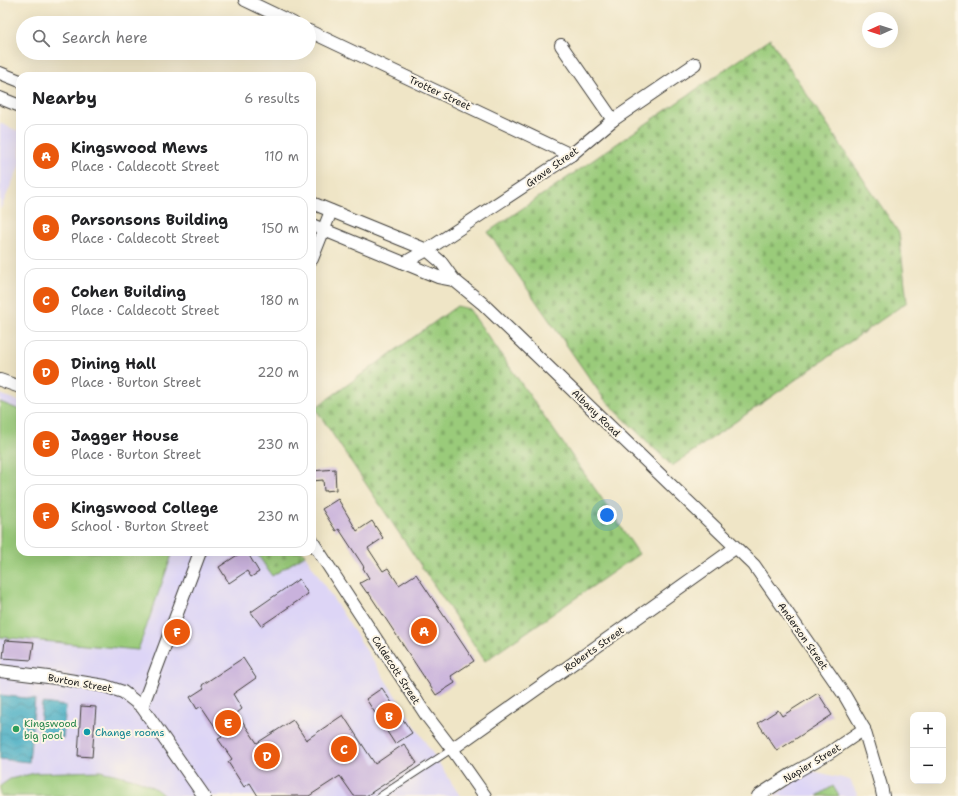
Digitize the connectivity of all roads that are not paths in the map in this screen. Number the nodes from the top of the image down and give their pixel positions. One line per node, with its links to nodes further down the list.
1 (245, 0): 2 (street)
2 (278, 16)
3 (316, 33): 11 (street, Trotter Street)
4 (561, 45): 10 (street)
5 (695, 64): 10 (street, Grave Street)
6 (0, 73): 7 (street)
7 (16, 79)
8 (0, 98): 9 (street)
9 (16, 104)
10 (613, 120): 11 (street, Grave Street)
11 (571, 155): 17 (street, Grave Street)
12 (316, 205): 13 (street, Albany Road)
13 (331, 211): 15 (street); 17 (street, Albany Road)
14 (316, 227): 15 (street, Albany Road)
15 (324, 230): 16 (street); 18 (street, Albany Road)
16 (316, 249)
17 (427, 250): 18 (street, Grave Street); 19 (street, Albany Road)
18 (404, 263): 19 (street, Albany Road)
19 (454, 280): 23 (street, Albany Road)
20 (0, 380): 21 (street)
21 (16, 386)
22 (316, 547): 28 (street, Caldecott Street)
23 (735, 548): 27 (street, Anderson Street); 28 (street, Roberts Street)
24 (199, 556): 26 (street)
25 (0, 671): 26 (street, Burton Street)
26 (142, 707): 29 (street, Burton Street)
27 (864, 729): 32 (street, Napier Street); 33 (street, Anderson Street)
28 (452, 749): 30 (lane); 31 (street, Caldecott Street)
29 (204, 796)
30 (380, 796)
31 (485, 796)
32 (758, 796)
33 (882, 796)

